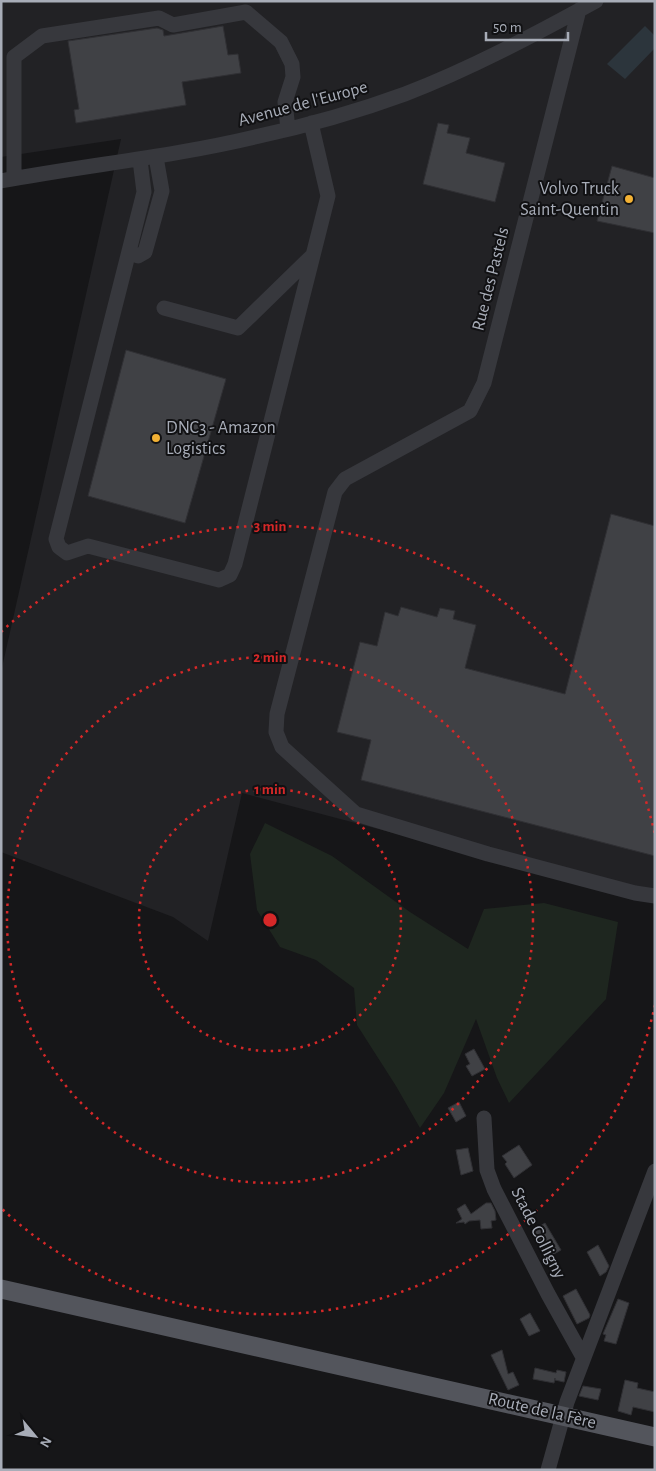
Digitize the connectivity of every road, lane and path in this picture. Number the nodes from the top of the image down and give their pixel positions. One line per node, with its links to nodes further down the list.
1 (596, 1): 2 (street, Avenue de l'Europe)
2 (579, 10): 3 (street, Avenue de l'Europe); 11 (street, Rue des Pastels)
3 (311, 123): 4 (street, Avenue de l'Europe); 9 (street)
4 (288, 129): 5 (street, Avenue de l'Europe); 7 (street)
5 (156, 157): 6 (street, Avenue de l'Europe); 8 (street)
6 (140, 160): 7 (street, Avenue de l'Europe); 8 (street)
7 (8, 180)
8 (129, 253): 9 (street)
9 (314, 254): 10 (street)
10 (164, 308)
11 (655, 896)
12 (484, 1118): 15 (street, Stade Colligny)
13 (655, 1171): 15 (street)
14 (1, 1289): 16 (main road, Route de la Fère)
15 (583, 1357): 16 (street)
16 (563, 1416): 17 (main road, Route de la Fère); 18 (street)
17 (655, 1437)
18 (548, 1470)

